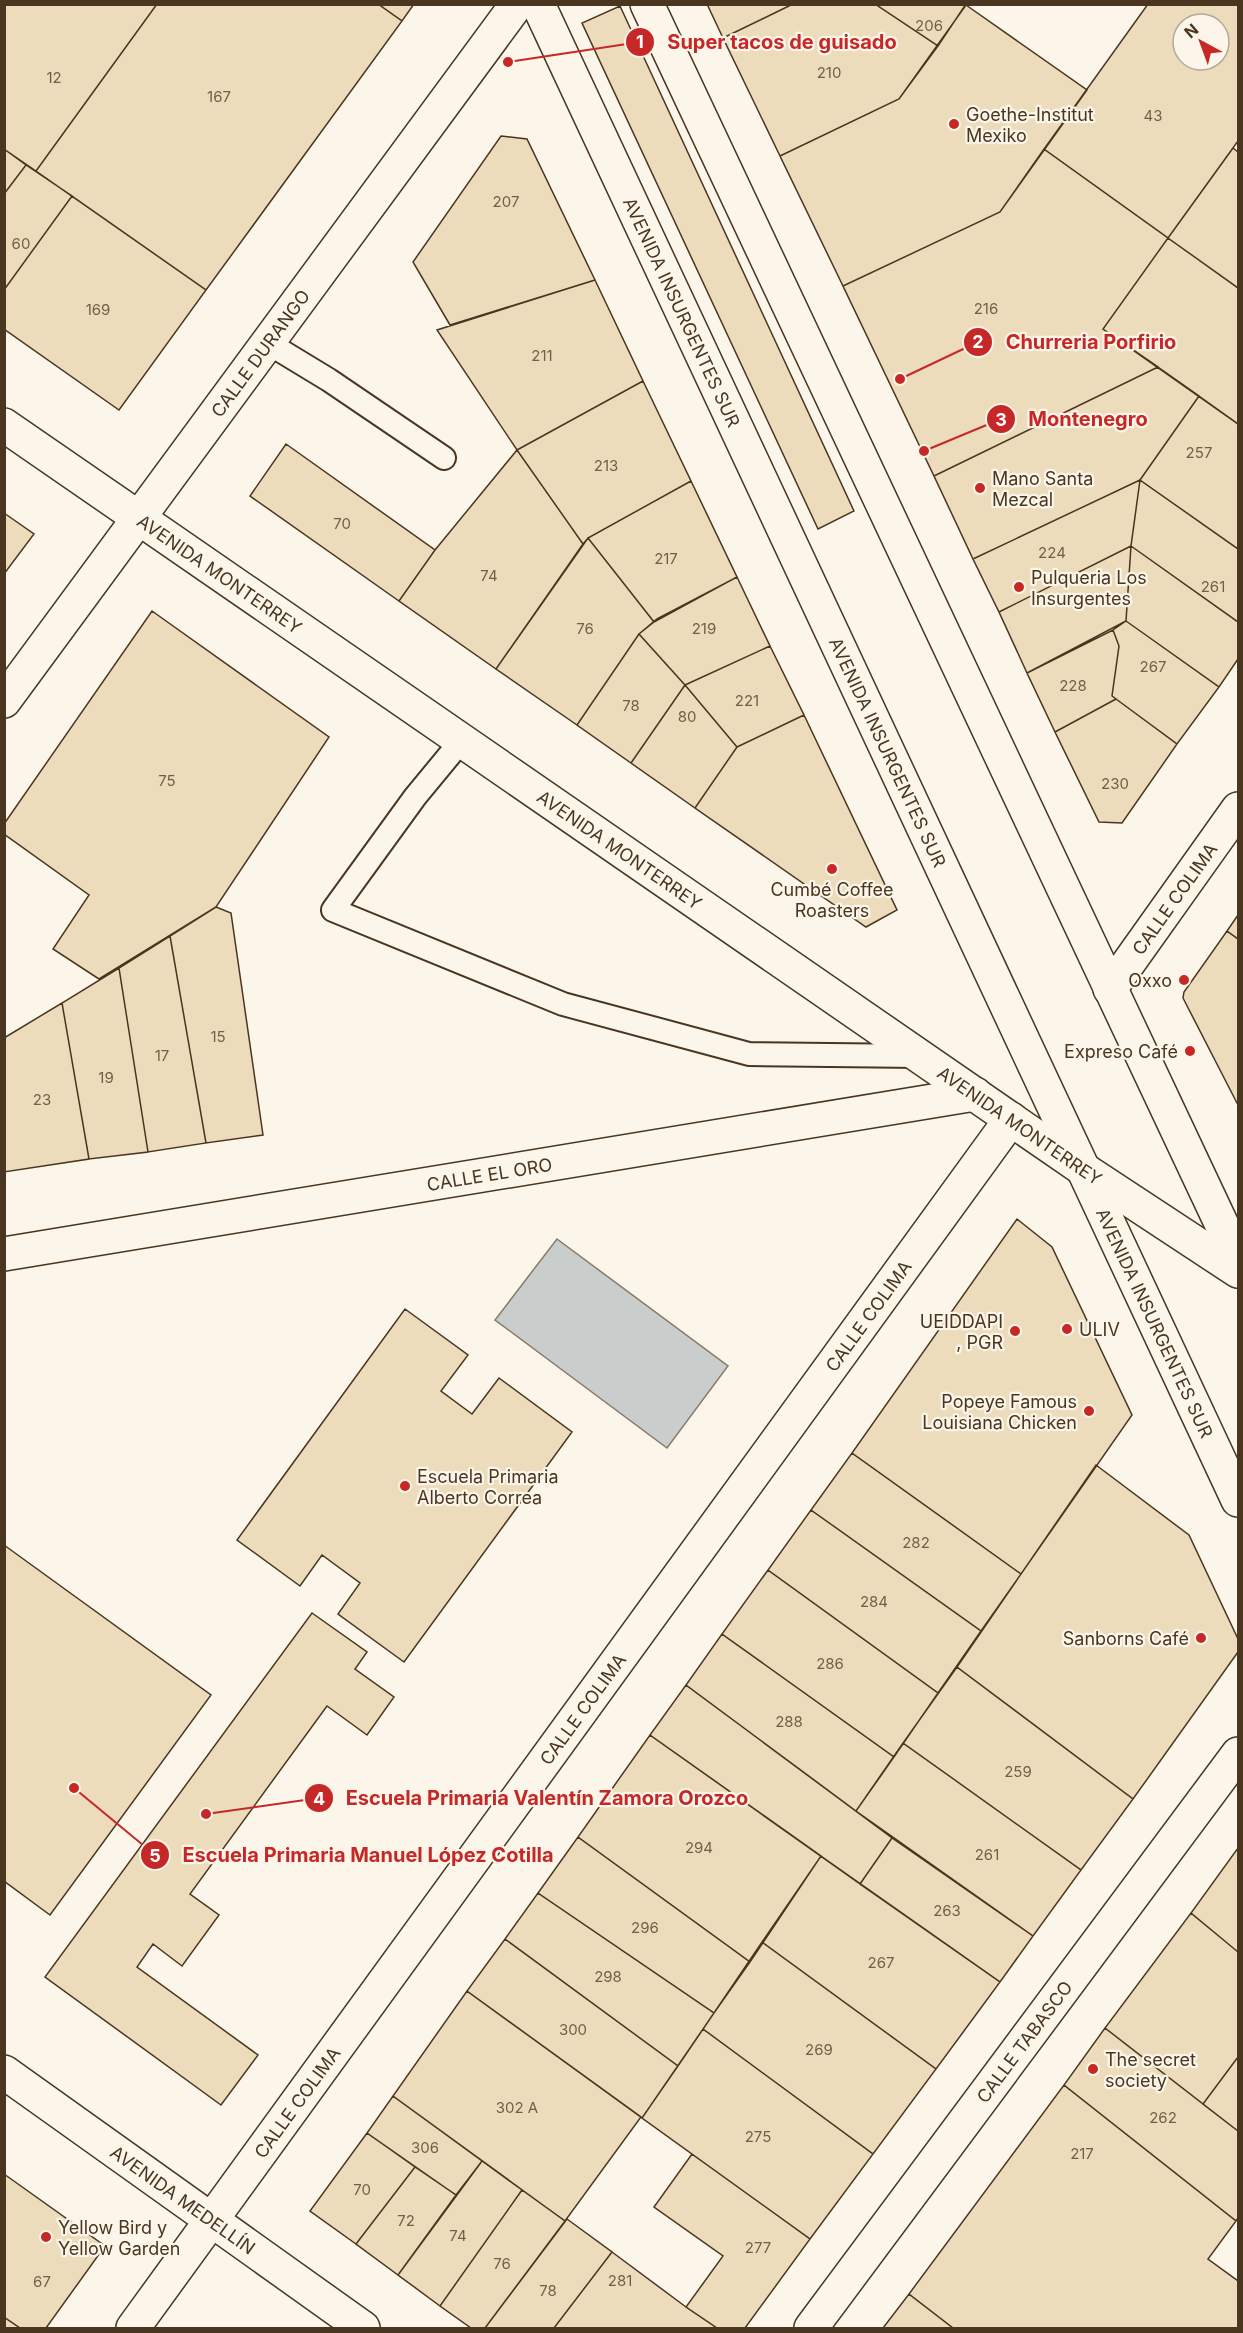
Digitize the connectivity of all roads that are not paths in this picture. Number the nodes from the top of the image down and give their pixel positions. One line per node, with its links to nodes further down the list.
1 (517, 4): 4 (street, CALLE DURANGO)
2 (537, 4): 15 (street, AVENIDA INSURGENTES SUR)
3 (647, 4): 11 (street)
4 (268, 343): 6 (lane); 7 (street, CALLE DURANGO)
5 (4, 425): 7 (street, AVENIDA MONTERREY)
6 (444, 458)
7 (139, 517): 8 (street, CALLE DURANGO); 9 (street, AVENIDA MONTERREY)
8 (4, 701)
9 (462, 740): 12 (street, AVENIDA MONTERREY); 12 (lane)
10 (1239, 809): 11 (street, CALLE COLIMA)
11 (1110, 989): 17 (street)
12 (920, 1056): 13 (street, AVENIDA MONTERREY)
13 (975, 1094): 14 (street, AVENIDA MONTERREY); 16 (street, CALLE EL ORO)
14 (1011, 1119): 15 (street, AVENIDA MONTERREY); 22 (street, CALLE COLIMA)
15 (1083, 1169): 18 (street, AVENIDA MONTERREY); 19 (street, AVENIDA INSURGENTES SUR)
16 (4, 1254)
17 (1239, 1260)
18 (1239, 1271)
19 (1239, 1500)
20 (1239, 1754): 25 (street, CALLE TABASCO)
21 (4, 2072): 22 (street, AVENIDA MEDELLÍN)
22 (212, 2220): 23 (street, CALLE COLIMA); 24 (street, AVENIDA MEDELLÍN)
23 (133, 2328)
24 (363, 2328)
25 (812, 2328)

